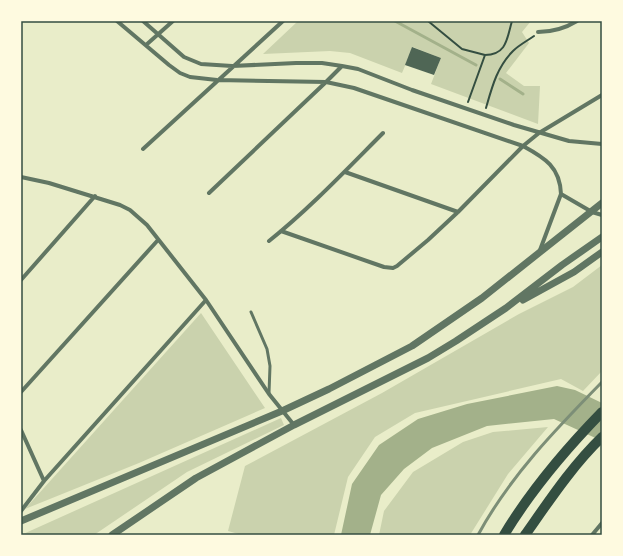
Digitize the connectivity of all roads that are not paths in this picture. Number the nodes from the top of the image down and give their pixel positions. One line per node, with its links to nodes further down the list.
1 (117, 21): 8 (street)
2 (143, 21): 7 (street)
3 (173, 21): 7 (street)
4 (282, 21): 9 (street)
5 (577, 21): 6 (street)
6 (538, 32)
7 (159, 34): 8 (street); 9 (street)
8 (146, 45): 11 (street)
9 (232, 66): 10 (street); 11 (street)
10 (342, 66): 12 (street); 15 (street)
11 (217, 80): 12 (street); 18 (street)
12 (326, 82): 17 (street); 21 (street)
13 (602, 95): 15 (street)
14 (383, 133): 19 (street)
15 (539, 133): 16 (street); 17 (street)
16 (602, 144)
17 (523, 146): 22 (street); 25 (street)
18 (143, 149)
19 (345, 172): 25 (street); 28 (street)
20 (21, 177): 23 (street)
21 (209, 192)
22 (561, 194): 26 (street); 33 (street)
23 (95, 196): 30 (street); 34 (street)
24 (602, 203): 26 (street)
25 (458, 212): 28 (street)
26 (592, 212): 27 (street); 33 (street)
27 (602, 215)
28 (281, 231): 31 (street)
29 (602, 237): 36 (street)
30 (158, 240): 35 (street); 38 (street)
31 (268, 241)
32 (602, 252): 36 (street)
33 (539, 253): 40 (street)
34 (21, 280)
35 (206, 300): 39 (street); 45 (street)
36 (506, 308): 42 (street)
37 (251, 312): 39 (lane)
38 (21, 392)
39 (269, 394): 40 (street)
40 (282, 411): 42 (street); 47 (street)
41 (602, 412): 50 (main road)
42 (294, 425): 49 (street)
43 (21, 430): 45 (street)
44 (602, 437): 51 (main road)
45 (44, 481): 46 (street)
46 (21, 511)
47 (21, 521)
48 (602, 523): 52 (street)
49 (112, 535)
50 (504, 535)
51 (525, 535)
52 (592, 535)

